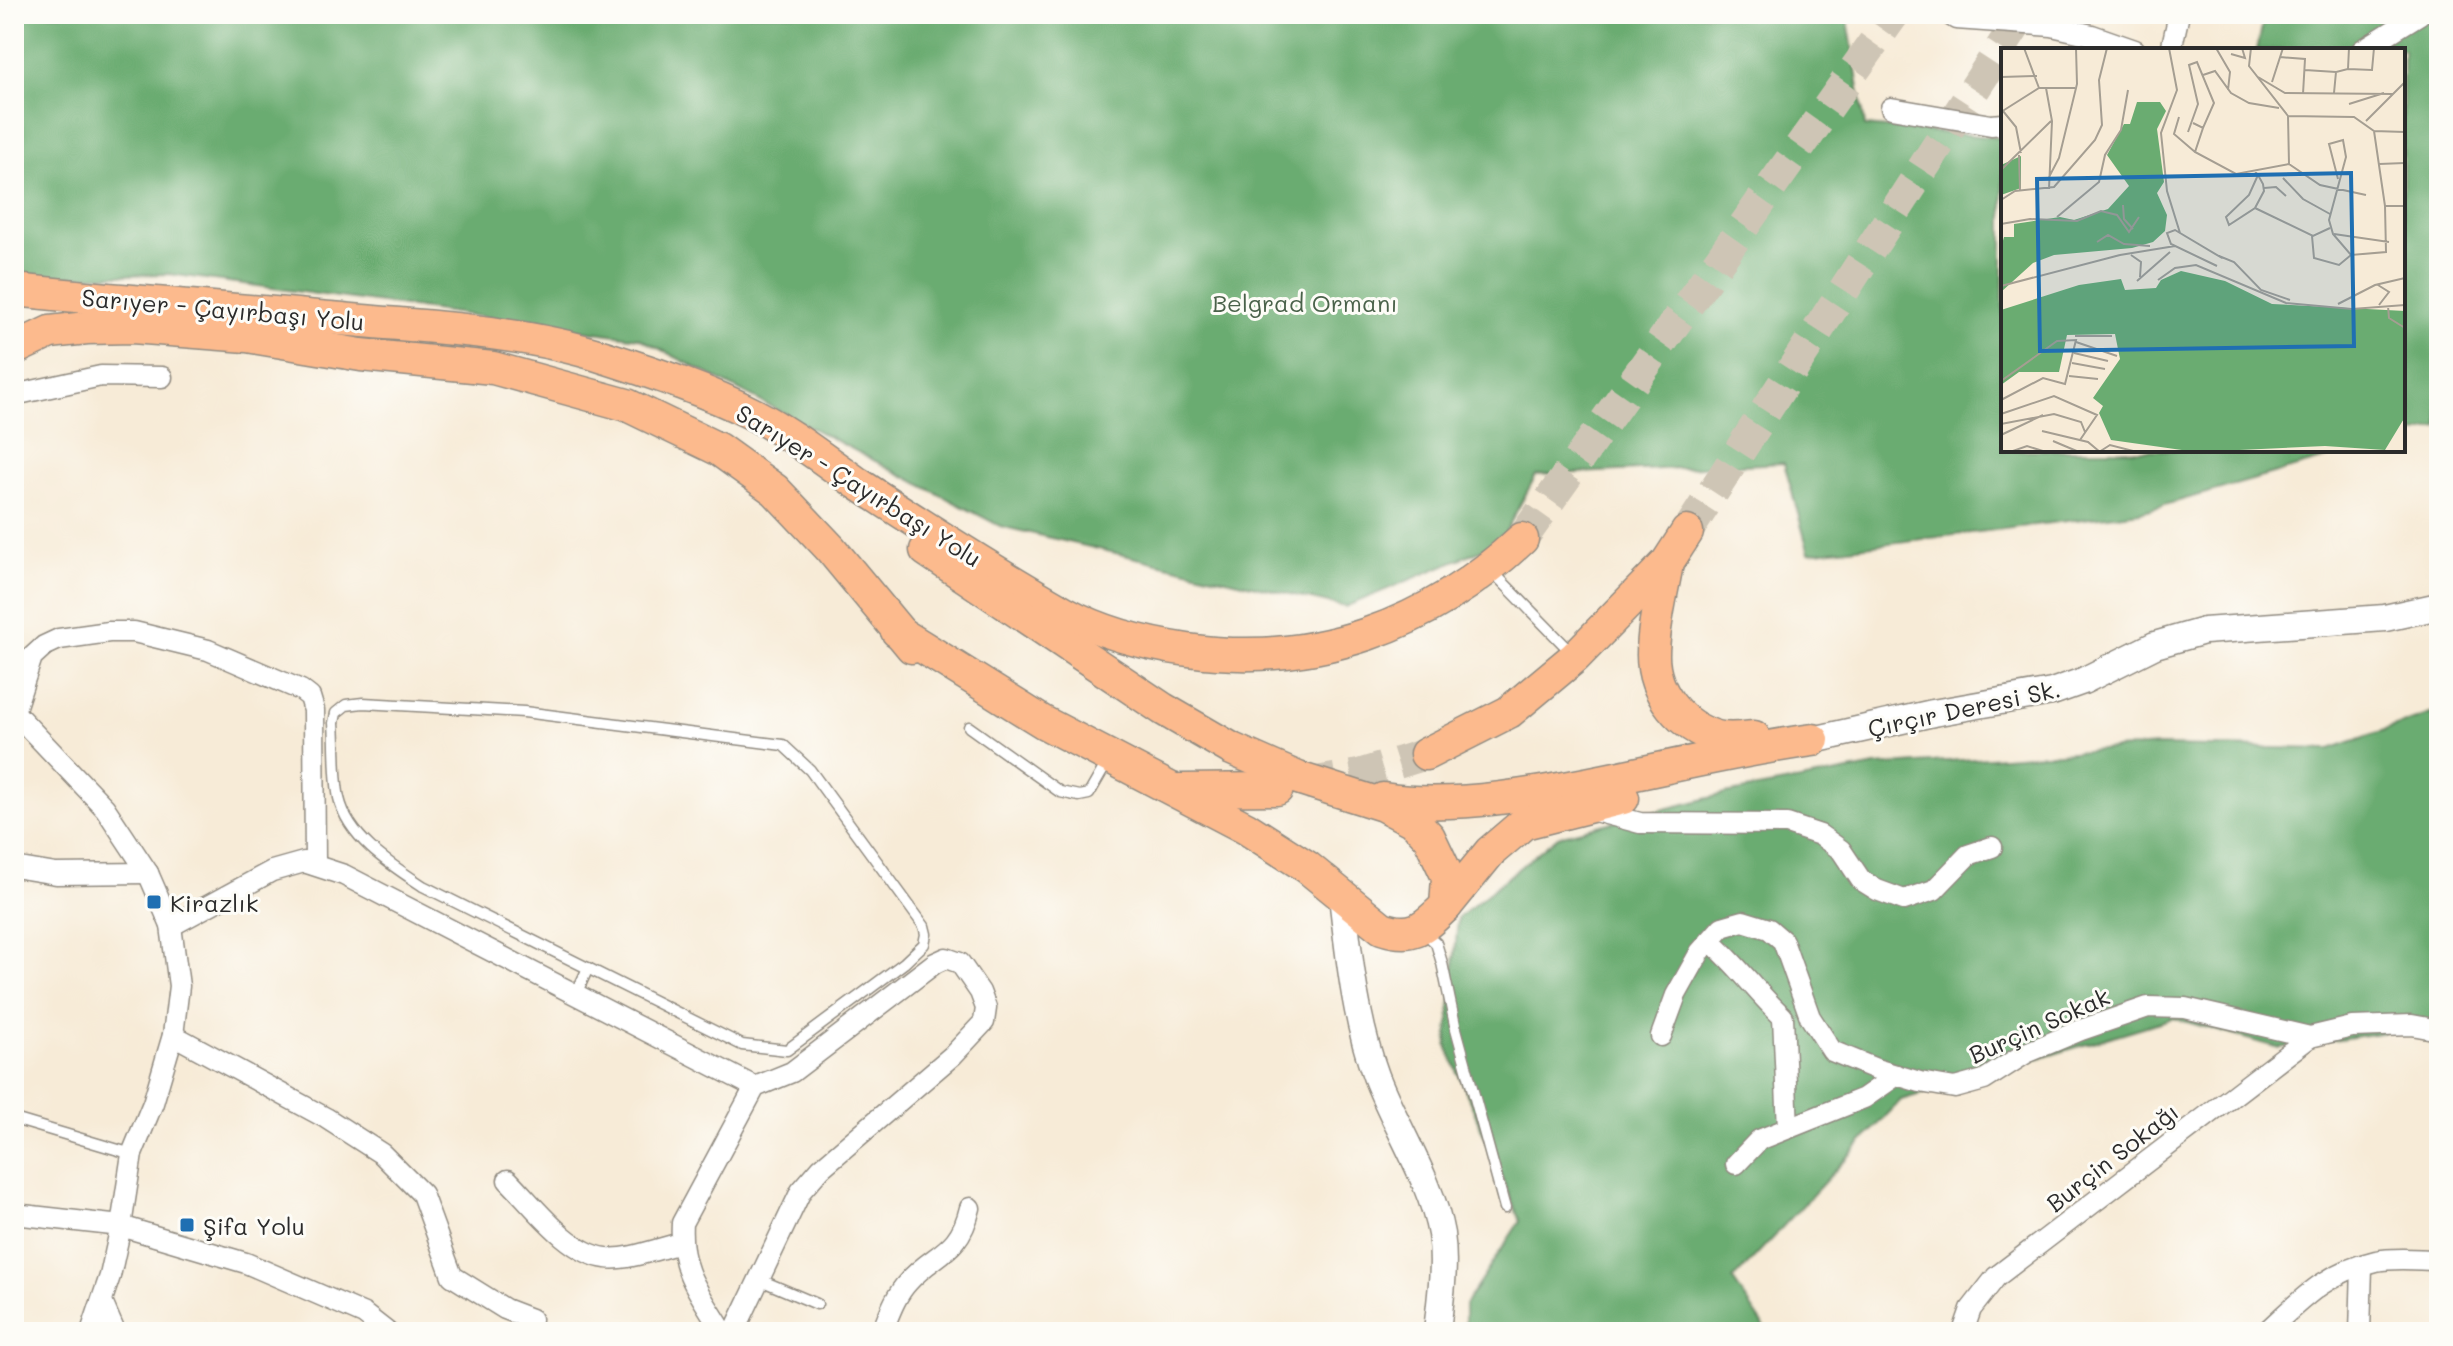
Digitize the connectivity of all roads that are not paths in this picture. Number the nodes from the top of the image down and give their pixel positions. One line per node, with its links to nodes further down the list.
1 (1948, 14): 4 (street)
2 (2179, 14): 5 (street)
3 (2420, 14): 6 (street)
4 (2129, 48)
5 (2171, 48)
6 (2365, 48)
7 (1891, 108): 8 (street)
8 (2001, 124)
9 (14, 290): 13 (main road, Sarıyer - Çayırbaşı Yolu)
10 (14, 349): 24 (main road)
11 (162, 377): 12 (street)
12 (14, 395)
13 (860, 485): 17 (main road, Sarıyer - Çayırbaşı Yolu); 27 (main road)
14 (1687, 532): 16 (main road)
15 (1522, 539): 17 (main road, Sarıyer - Çayırbaşı Yolu)
16 (1667, 563): 19 (main road); 22 (main road)
17 (1490, 569): 19 (lane)
18 (2439, 606): 22 (street, Çırçır Deresi Sk.)
19 (1575, 657): 23 (main road)
20 (14, 712): 30 (street); 32 (street)
21 (969, 727): 24 (lane)
22 (1813, 740): 27 (main road); 28 (main road)
23 (1426, 754)
24 (1111, 756): 26 (main road)
25 (1277, 789): 26 (main road)
26 (1177, 790): 33 (main road)
27 (1336, 792): 34 (main road)
28 (1583, 808): 29 (street); 34 (main road)
29 (1992, 847)
30 (315, 865): 35 (street); 39 (street)
31 (14, 867): 32 (street)
32 (148, 873): 35 (street)
33 (1342, 896): 36 (main road); 68 (street)
34 (1446, 906): 36 (main road)
35 (171, 926): 41 (street)
36 (1420, 929): 52 (lane)
37 (1710, 941): 42 (street, Burçin Sokak); 44 (street, Burçin Sokak); 47 (street)
38 (588, 968): 38 (lane); 39 (lane)
39 (576, 994): 45 (street)
40 (2439, 1030): 43 (street, Burçin Sokak)
41 (173, 1035): 48 (street); 61 (street)
42 (1661, 1036)
43 (2310, 1037): 44 (street, Burçin Sokak); 69 (street, Burçin Sokağı)
44 (1897, 1075): 47 (street)
45 (755, 1087): 55 (street); 58 (street)
46 (14, 1119): 48 (lane)
47 (1788, 1128): 49 (street)
48 (132, 1154): 54 (street)
49 (1736, 1164)
50 (508, 1180): 55 (street)
51 (970, 1208): 67 (street)
52 (1505, 1208)
53 (14, 1214): 54 (street)
54 (121, 1226): 59 (street); 64 (street)
55 (681, 1243): 65 (street)
56 (2439, 1260): 57 (street)
57 (2362, 1267): 70 (street); 71 (street)
58 (758, 1279): 60 (lane); 66 (street)
59 (102, 1302): 62 (street); 63 (street)
60 (817, 1304)
61 (531, 1319)
62 (91, 1332)
63 (115, 1332)
64 (387, 1332)
65 (723, 1332)
66 (734, 1332)
67 (882, 1332)
68 (1437, 1332)
69 (1963, 1332)
70 (2266, 1332)
71 (2360, 1332)

